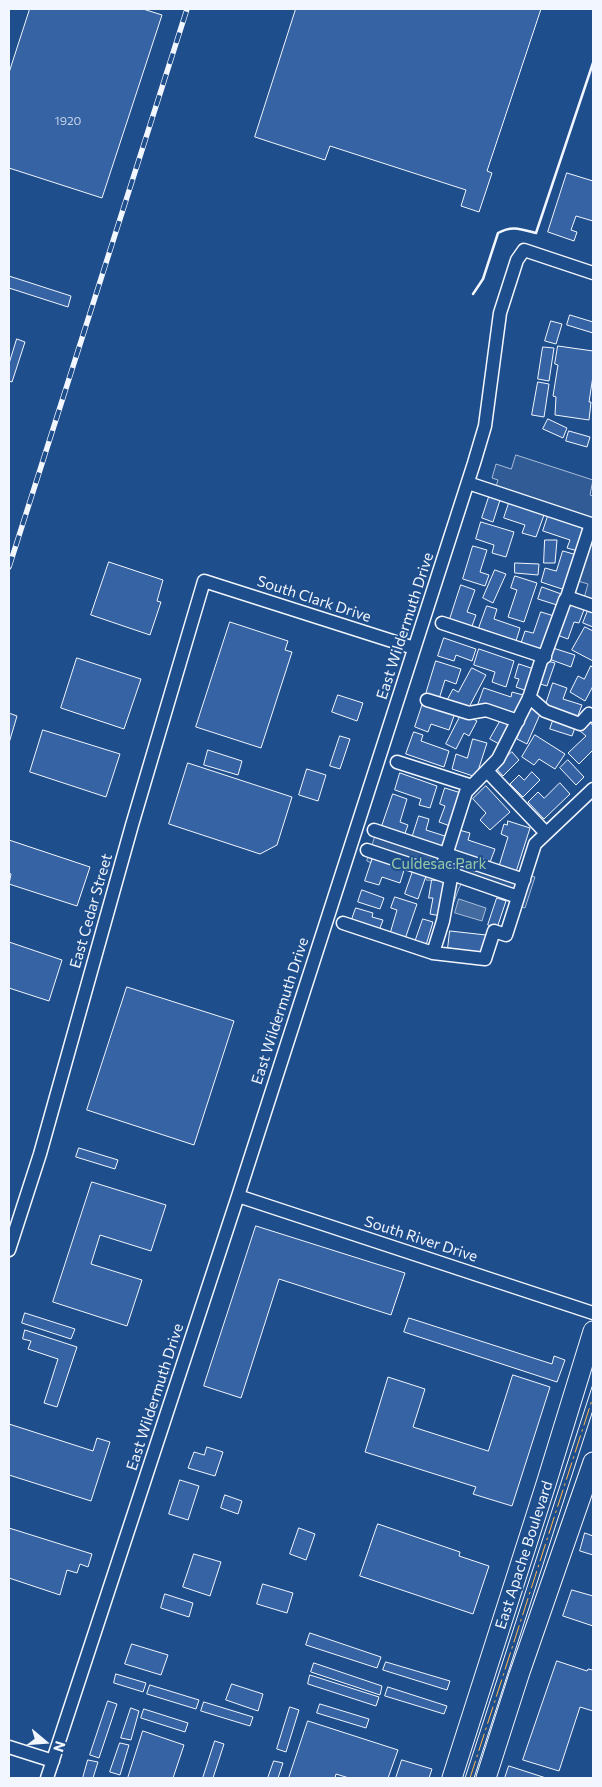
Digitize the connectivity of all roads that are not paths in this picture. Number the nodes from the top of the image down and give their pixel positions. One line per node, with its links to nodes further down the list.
1 (593, 273): 2 (street, East Wildermuth Drive)
2 (468, 483): 4 (street); 7 (street, East Wildermuth Drive)
3 (204, 581): 7 (street, South Clark Drive); 27 (street, East Cedar Street)
4 (567, 597): 5 (street); 8 (street)
5 (593, 606)
6 (442, 623): 8 (street)
7 (414, 648): 26 (street, East Wildermuth Drive)
8 (544, 656): 9 (street)
9 (529, 697): 11 (street); 12 (street)
10 (427, 700): 12 (street)
11 (593, 716)
12 (518, 721): 14 (street)
13 (397, 762): 15 (street)
14 (487, 770): 15 (street); 18 (street)
15 (472, 786): 20 (street)
16 (593, 789): 18 (street)
17 (374, 830): 20 (street)
18 (546, 833): 22 (street)
19 (367, 850): 21 (street)
20 (446, 854): 21 (street); 22 (street)
21 (445, 876): 23 (street); 25 (street)
22 (524, 880): 23 (street)
23 (518, 897): 25 (street)
24 (343, 923): 25 (street)
25 (433, 953)
26 (238, 1196): 28 (street, South River Drive); 32 (street, East Wildermuth Drive)
27 (9, 1250)
28 (593, 1313)
29 (593, 1331): 34 (main road, East Apache Boulevard)
30 (593, 1462): 35 (main road)
31 (9, 1747): 32 (street)
32 (53, 1761): 33 (street, East Wildermuth Drive)
33 (47, 1778)
34 (452, 1778)
35 (486, 1778)

